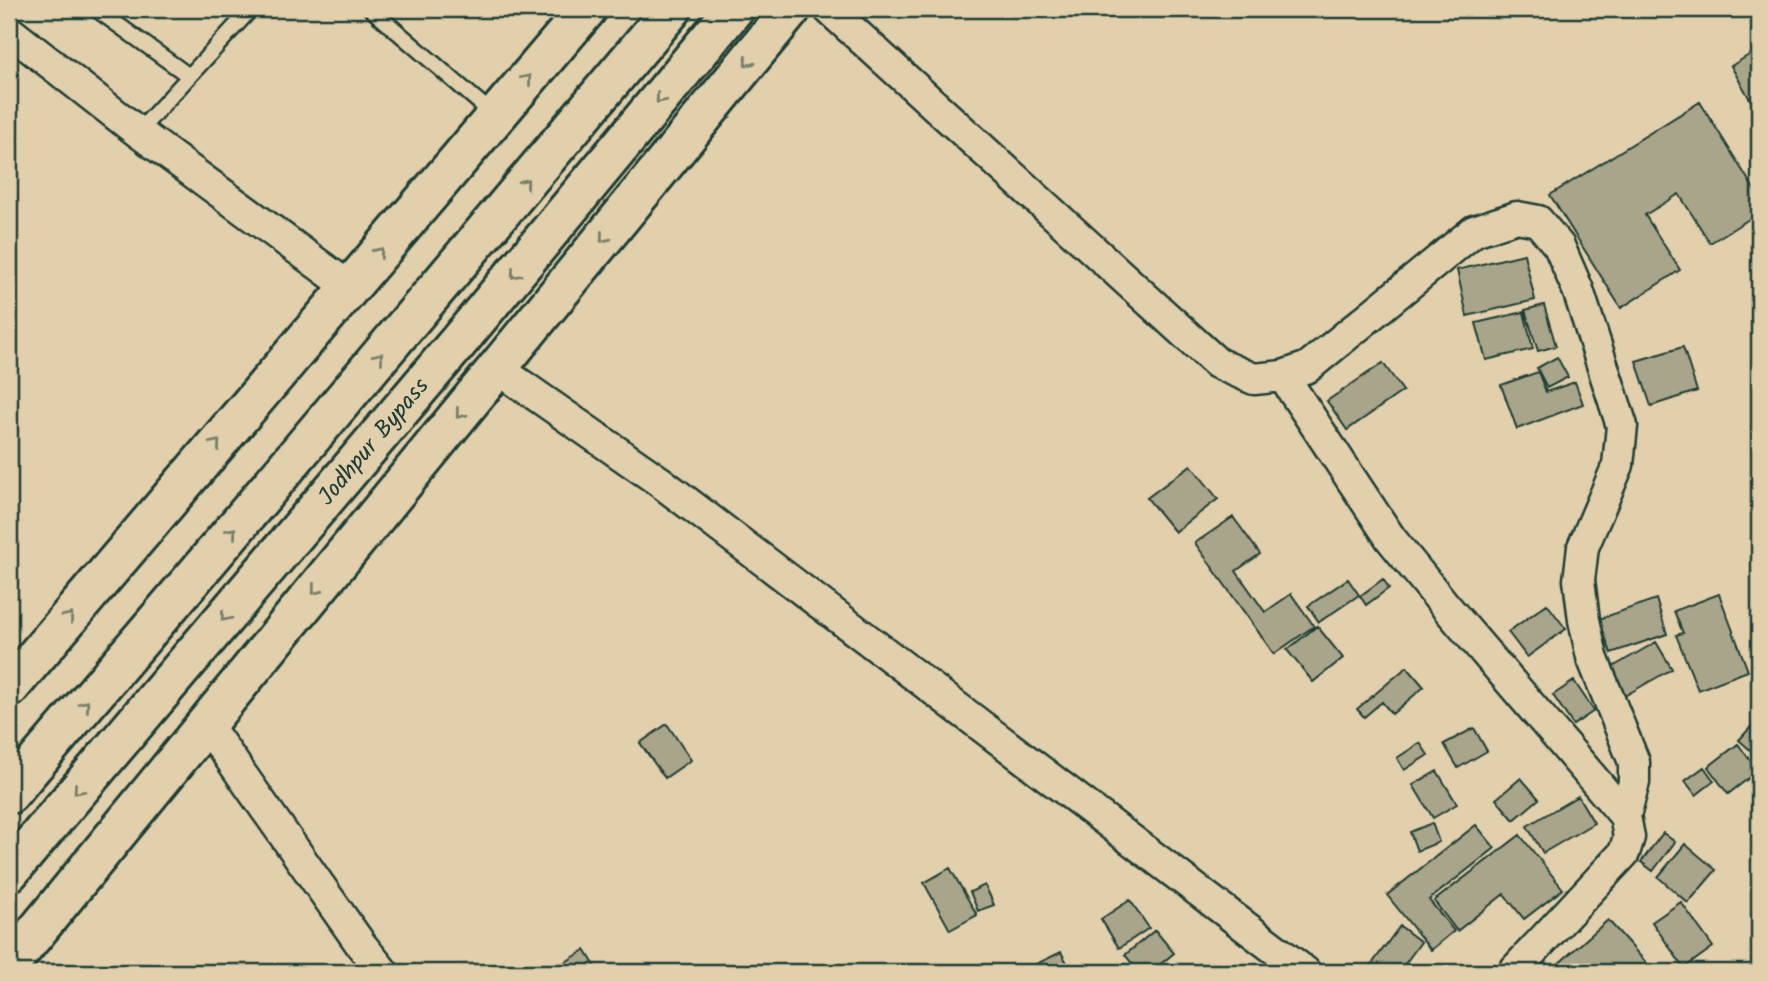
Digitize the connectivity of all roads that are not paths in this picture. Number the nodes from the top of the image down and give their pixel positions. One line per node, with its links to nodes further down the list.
1 (96, 9): 10 (lane)
2 (251, 9): 10 (lane)
3 (371, 9): 11 (lane)
4 (587, 9): 11 (main road, one-way to 4)
5 (672, 9): 18 (main road, Jodhpur Bypass, one-way to 5)
6 (734, 9): 20 (main road, Jodhpur Bypass, one-way to 20)
7 (791, 9): 14 (main road, one-way to 14)
8 (829, 9): 15 (street)
9 (9, 32): 12 (street)
10 (189, 76): 12 (lane)
11 (496, 117): 13 (main road, one-way to 11)
12 (138, 132): 13 (street)
13 (349, 287): 16 (main road, one-way to 13)
14 (497, 368): 17 (main road, one-way to 17); 23 (street)
15 (1283, 376): 19 (street); 19 (street)
16 (9, 688)
17 (206, 724): 21 (main road); 22 (street)
18 (9, 794)
19 (1625, 816): 24 (street)
20 (9, 872)
21 (9, 965)
22 (383, 972)
23 (1306, 972)
24 (1513, 972)

